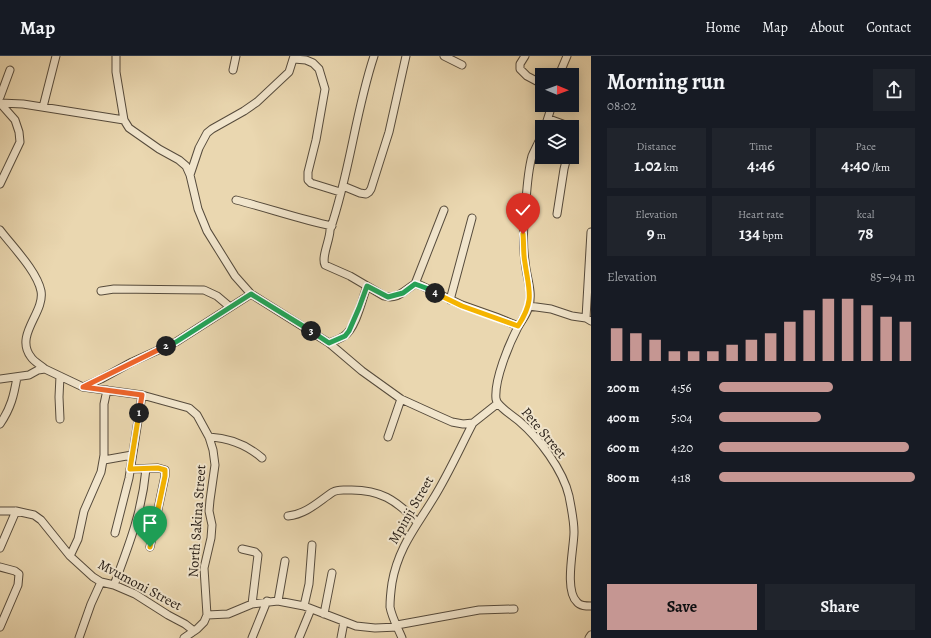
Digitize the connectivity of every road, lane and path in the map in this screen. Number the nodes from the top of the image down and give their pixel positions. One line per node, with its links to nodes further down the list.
1 (56, 56): 17 (street)
2 (116, 56): 20 (street)
3 (236, 56): 13 (street)
4 (374, 56): 26 (street)
5 (406, 56): 26 (street)
6 (444, 56): 10 (street)
7 (525, 56): 14 (street)
8 (567, 56): 11 (street)
9 (294, 57): 24 (street); 26 (street)
10 (462, 65)
11 (562, 68)
12 (10, 70): 15 (street)
13 (233, 70)
14 (535, 80)
15 (0, 97)
16 (0, 103): 17 (street); 25 (street)
17 (43, 107): 20 (street)
18 (550, 112): 19 (street)
19 (548, 119): 21 (street)
20 (124, 120): 24 (street)
21 (551, 120)
22 (535, 149): 39 (street)
23 (565, 164): 29 (street)
24 (190, 175): 37 (street)
25 (0, 184)
26 (341, 189): 31 (street)
27 (236, 200): 31 (street)
28 (444, 210): 34 (street)
29 (557, 214)
30 (472, 218): 38 (street)
31 (332, 226): 35 (street)
32 (0, 230): 44 (street, North Sakina Street)
33 (591, 232): 41 (street)
34 (415, 284): 35 (street); 38 (street)
35 (367, 286): 43 (street)
36 (101, 291): 40 (street)
37 (251, 294): 40 (street); 43 (street)
38 (450, 300): 42 (street)
39 (529, 306): 41 (street); 42 (street)
40 (230, 307): 48 (street)
41 (588, 320)
42 (518, 326): 52 (street)
43 (329, 343): 51 (street)
44 (45, 369): 45 (street, North Sakina Street); 46 (street)
45 (60, 376): 48 (street, North Sakina Street); 53 (street)
46 (18, 377): 47 (street); 55 (street)
47 (0, 378)
48 (83, 387): 49 (street, North Sakina Street)
49 (107, 390): 50 (street, North Sakina Street); 60 (street)
50 (142, 395): 56 (street, North Sakina Street); 58 (street)
51 (401, 399): 54 (street); 57 (street)
52 (497, 404): 54 (street); 81 (street, Pete Street)
53 (60, 419)
54 (473, 423): 66 (street, Mpinji Street)
55 (0, 424)
56 (210, 437): 59 (street); 85 (street, North Sakina Street)
57 (388, 437)
58 (132, 455): 60 (street); 61 (street)
59 (262, 458)
60 (104, 460): 72 (street)
61 (130, 469): 62 (street); 67 (street)
62 (146, 469): 69 (street); 77 (street)
63 (0, 511): 64 (street, Mvumoni Street)
64 (16, 511): 70 (street); 72 (street, Mvumoni Street)
65 (288, 516): 66 (street)
66 (417, 522): 87 (street, Mpinji Street)
67 (115, 533)
68 (312, 545): 82 (street)
69 (150, 547)
70 (0, 548)
71 (242, 549): 80 (street)
72 (70, 556): 76 (street, Mvumoni Street)
73 (285, 561): 79 (street)
74 (0, 567): 88 (street)
75 (332, 573): 84 (street)
76 (101, 582): 77 (street, Mvumoni Street); 91 (street)
77 (114, 585): 89 (street, Mvumoni Street)
78 (266, 601): 79 (street); 80 (street); 93 (street)
79 (278, 601): 82 (street)
80 (252, 604): 85 (street)
81 (591, 606)
82 (307, 608): 84 (street); 94 (street)
83 (514, 609): 87 (street)
84 (324, 614): 86 (street)
85 (207, 615): 89 (street)
86 (344, 622): 87 (street); 95 (street)
87 (398, 626): 96 (street, Mpinji Street)
88 (0, 627)
89 (194, 630): 92 (street)
90 (591, 635): 97 (street)
91 (79, 638)
92 (184, 638)
93 (252, 638)
94 (299, 638)
95 (341, 638)
96 (402, 638)
97 (589, 638)

